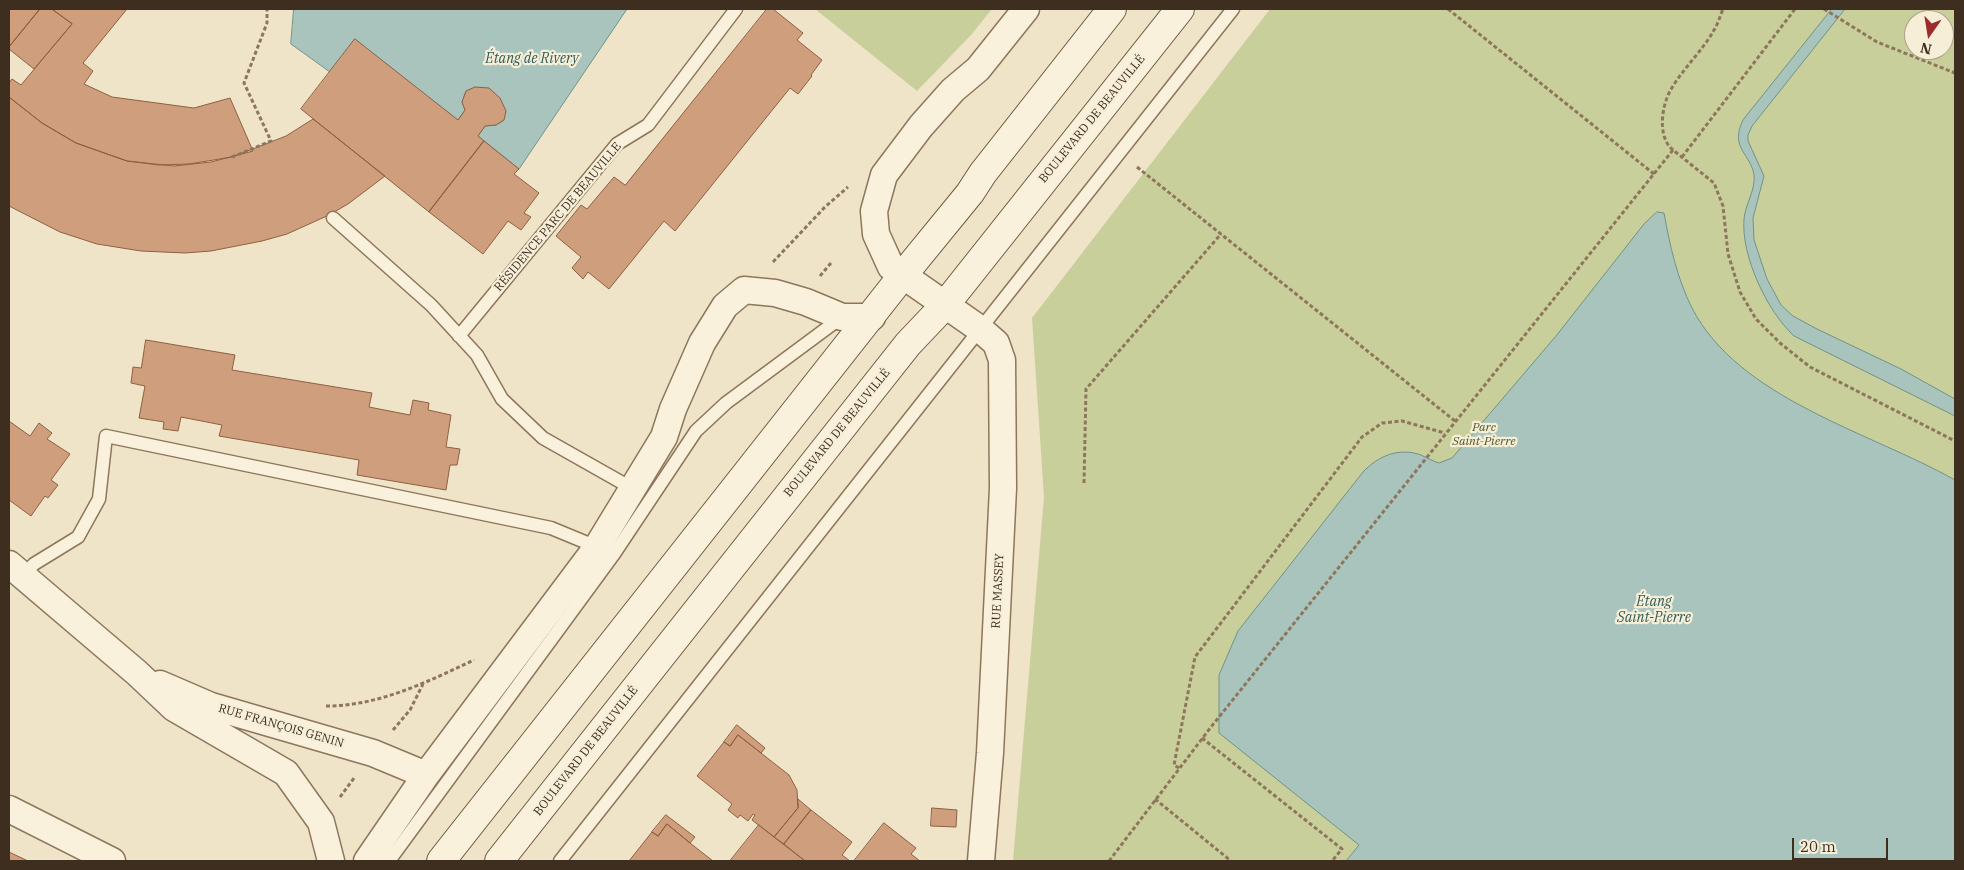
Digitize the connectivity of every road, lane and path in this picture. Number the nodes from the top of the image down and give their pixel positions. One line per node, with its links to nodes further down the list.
1 (266, 9): 13 (path)
2 (736, 9): 26 (lane, RÉSIDENCE PARC DE BEAUVILLE)
3 (1026, 9): 20 (street, RUE MASSEY)
4 (1112, 9): 20 (main road)
5 (1180, 9): 22 (main road, BOULEVARD DE BEAUVILLÉ)
6 (1233, 9): 25 (lane)
7 (1448, 9): 15 (path)
8 (1723, 9): 12 (path)
9 (1796, 9): 14 (path)
10 (1824, 9): 11 (path)
11 (1955, 73)
12 (1673, 150): 14 (path); 15 (path)
13 (232, 157)
14 (1682, 157): 29 (path)
15 (1654, 174): 27 (path)
16 (1154, 180): 19 (path)
17 (855, 182): 21 (path)
18 (333, 218): 26 (lane)
19 (1221, 234): 27 (path); 31 (path)
20 (903, 275): 22 (street, RUE MASSEY); 24 (main road)
21 (744, 290): 23 (street); 32 (street)
22 (945, 305): 25 (street, RUE MASSEY); 48 (main road, BOULEVARD DE BEAUVILLÉ)
23 (842, 317): 24 (street); 30 (lane)
24 (872, 317): 47 (main road)
25 (980, 329): 49 (lane); 50 (street, RUE MASSEY)
26 (459, 336): 32 (lane)
27 (1455, 421): 28 (path)
28 (1446, 433): 38 (path); 39 (path)
29 (1955, 441)
30 (676, 458): 32 (lane); 32 (lane)
31 (1084, 483)
32 (641, 486): 33 (street); 46 (lane)
33 (597, 547): 34 (lane); 40 (street)
34 (15, 570): 36 (street, RUE FRANÇOIS GENIN)
35 (481, 656): 37 (path)
36 (137, 673): 40 (street, RUE FRANÇOIS GENIN); 44 (street, RUE FRANÇOIS GENIN)
37 (319, 706)
38 (1202, 738): 39 (path); 53 (path)
39 (1179, 768): 41 (path)
40 (426, 775): 45 (street)
41 (1155, 799): 51 (path); 52 (path)
42 (9, 810): 43 (street)
43 (112, 861)
44 (331, 861)
45 (367, 861)
46 (389, 861)
47 (441, 861)
48 (499, 861)
49 (560, 861)
50 (981, 861)
51 (1109, 861)
52 (1232, 861)
53 (1332, 861)

